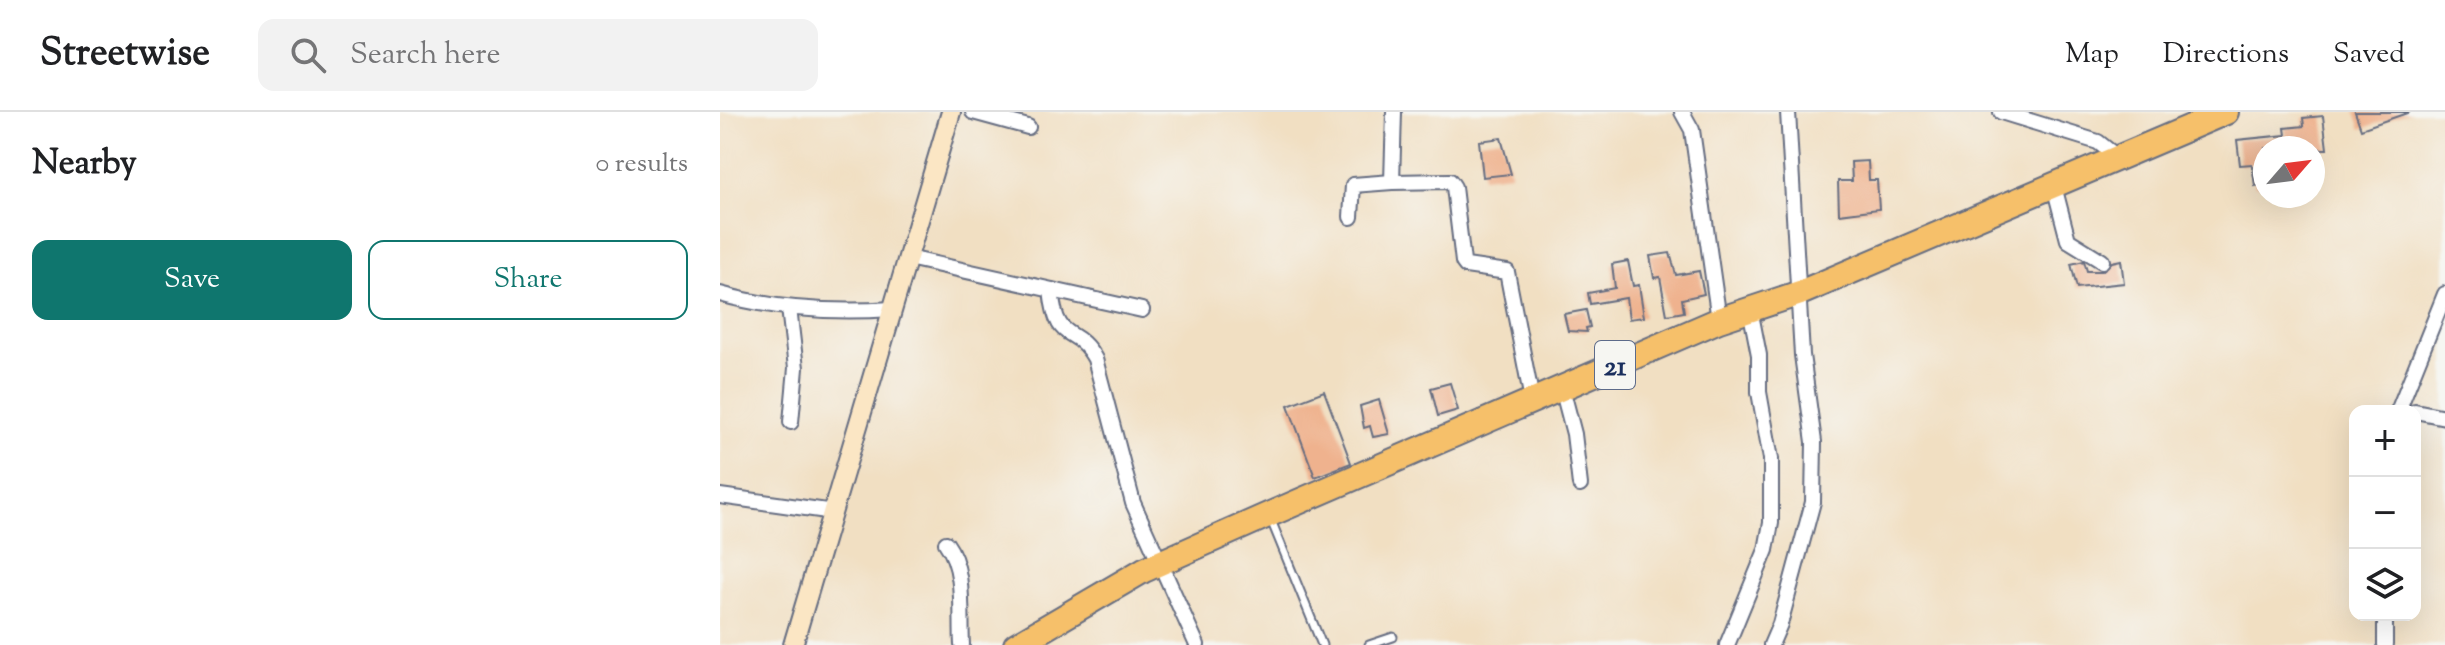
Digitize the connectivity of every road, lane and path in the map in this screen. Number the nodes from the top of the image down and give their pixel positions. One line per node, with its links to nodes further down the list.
1 (951, 112): 13 (main road)
2 (973, 112): 8 (street)
3 (1394, 112): 10 (street)
4 (1682, 112): 23 (street)
5 (1788, 112): 16 (street)
6 (2001, 112): 9 (street)
7 (2226, 112): 9 (highway, 21)
8 (1028, 127)
9 (2117, 157): 11 (highway, 21)
10 (1392, 182): 12 (street); 25 (street)
11 (2054, 186): 14 (street); 16 (highway, 21)
12 (1351, 217)
13 (908, 258): 15 (street); 20 (main road)
14 (2102, 261)
15 (1051, 290): 22 (street); 35 (street)
16 (1800, 293): 21 (highway, 21); 45 (street)
17 (720, 294): 19 (street)
18 (2445, 294): 26 (street)
19 (789, 308): 20 (street); 29 (street)
20 (892, 309): 32 (main road)
21 (1750, 309): 23 (highway, 21); 44 (street)
22 (1142, 310)
23 (1719, 320): 24 (highway, 21)
24 (1562, 388): 25 (highway, 21); 30 (street)
25 (1532, 400): 33 (highway, 21)
26 (2400, 405)
27 (2421, 412): 28 (street)
28 (2445, 417)
29 (791, 422)
30 (1580, 485)
31 (720, 496): 32 (street)
32 (834, 512): 38 (main road)
33 (1268, 515): 35 (highway, 21); 42 (lane)
34 (946, 543): 39 (street)
35 (1160, 563): 40 (highway, 21); 41 (street)
36 (2385, 621): 46 (street)
37 (1393, 637): 43 (lane)
38 (793, 645)
39 (962, 645)
40 (1016, 645)
41 (1197, 645)
42 (1322, 645)
43 (1369, 645)
44 (1727, 645)
45 (1771, 645)
46 (2385, 645)

